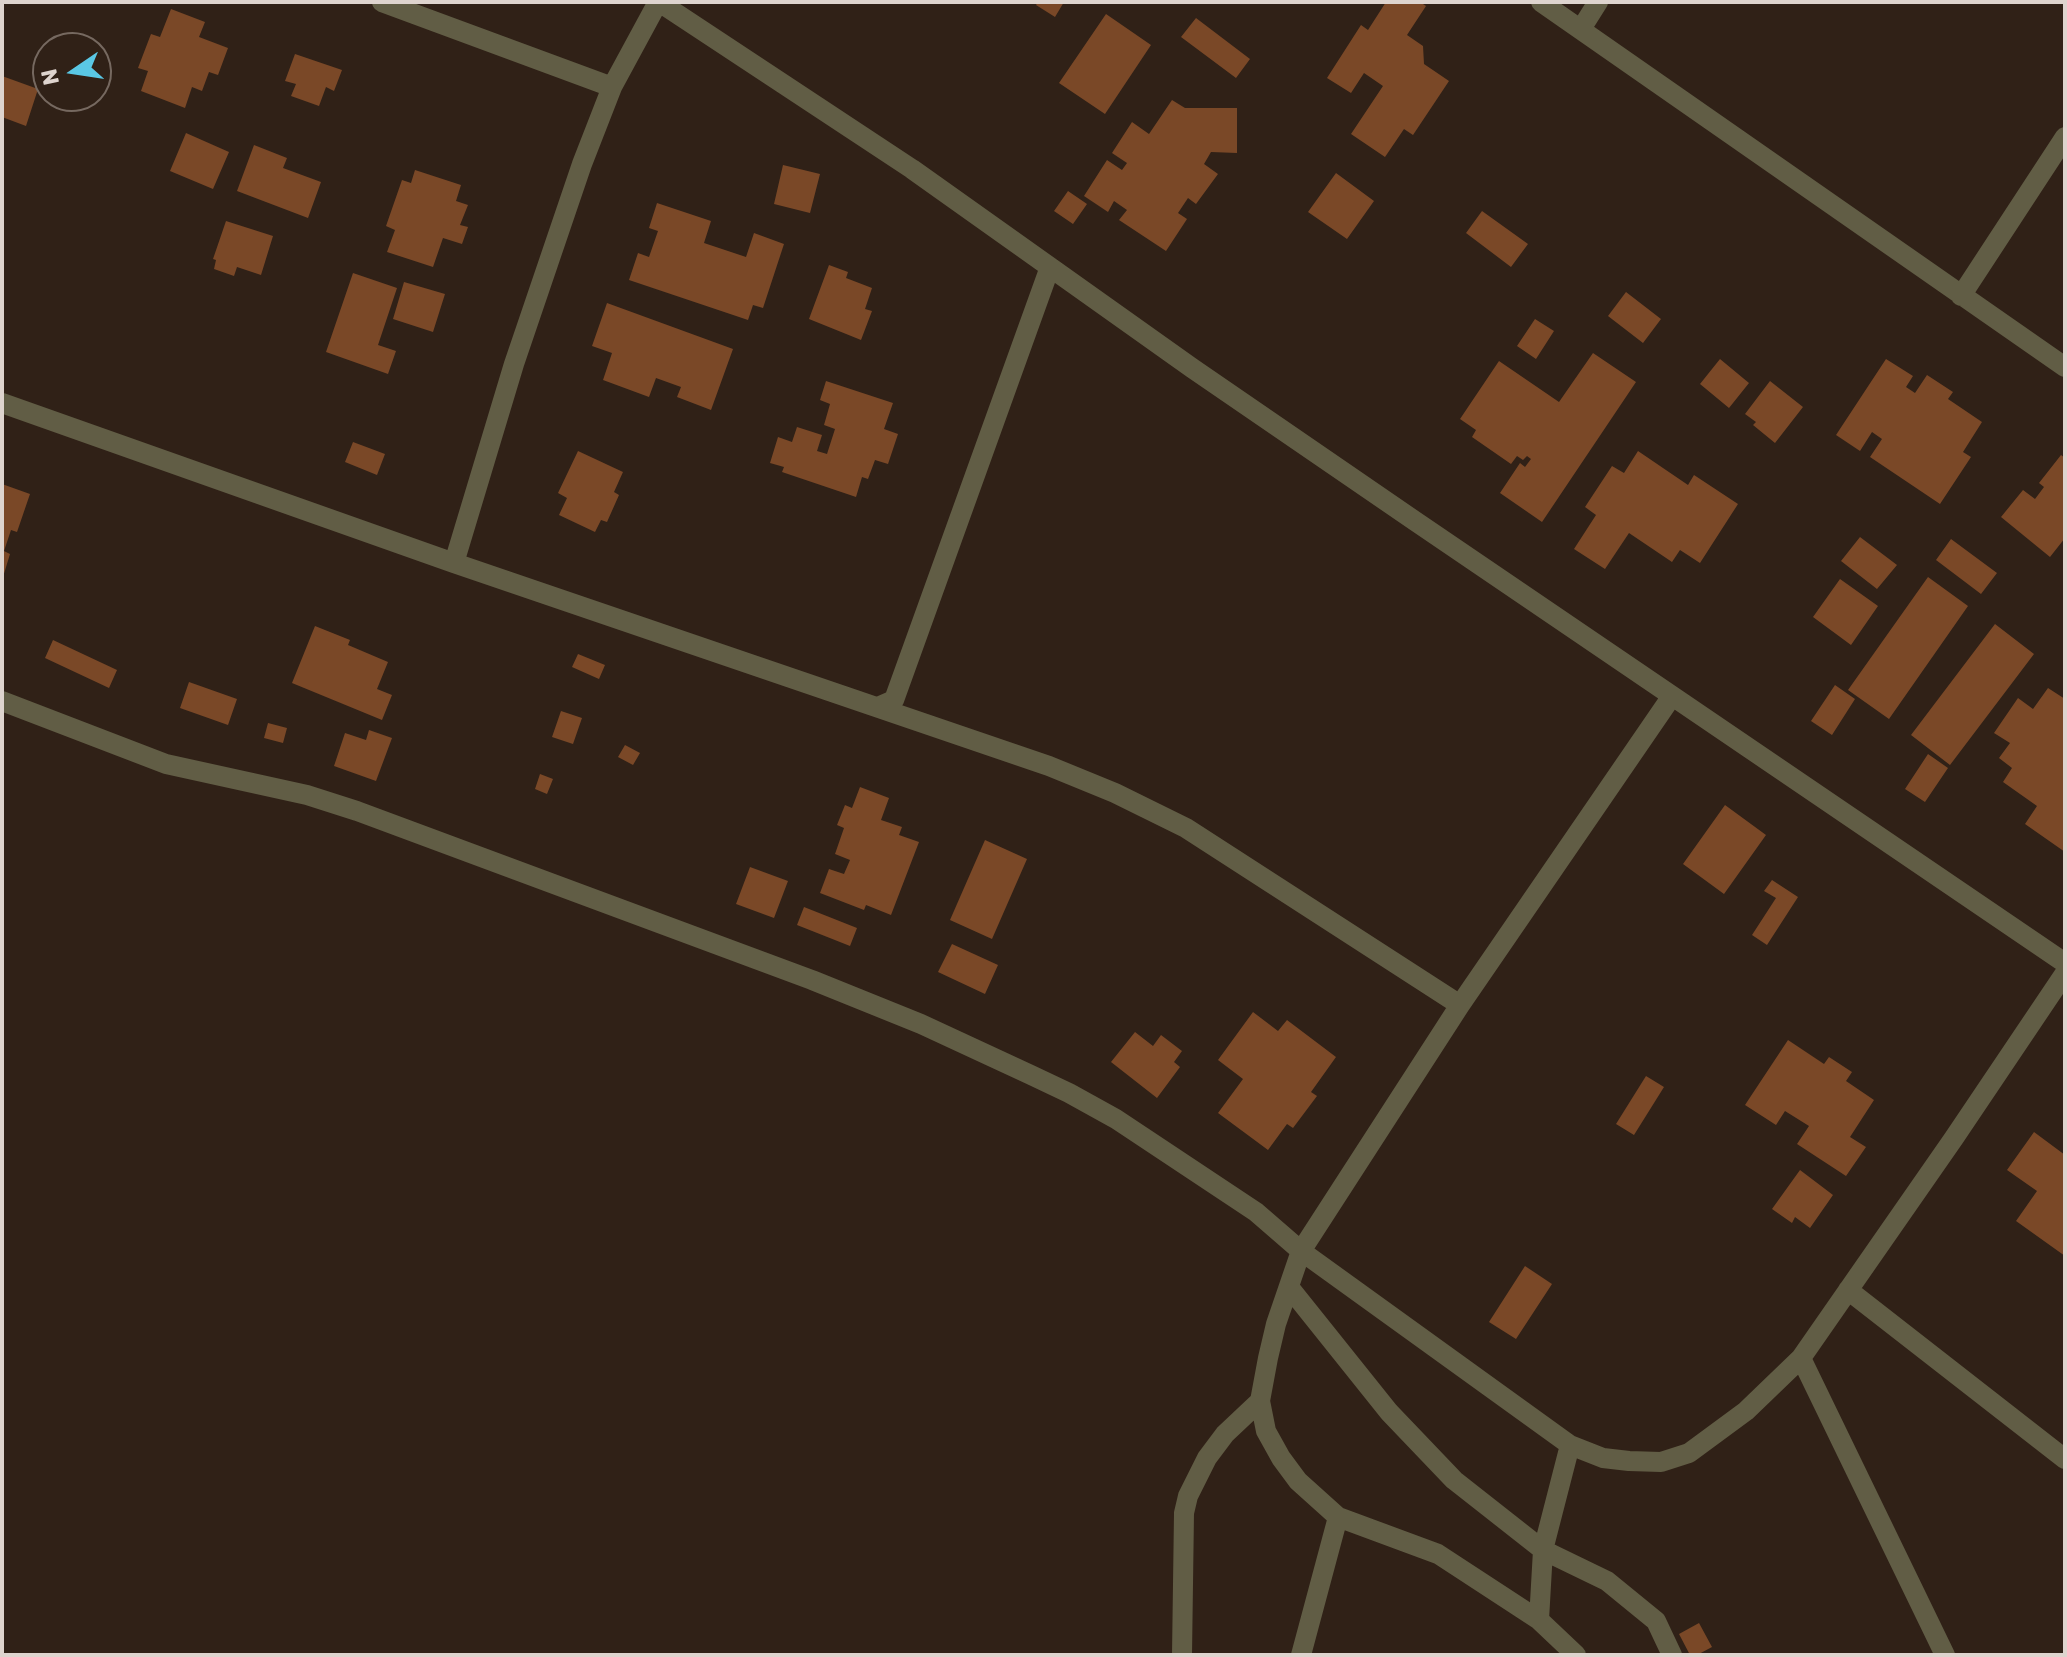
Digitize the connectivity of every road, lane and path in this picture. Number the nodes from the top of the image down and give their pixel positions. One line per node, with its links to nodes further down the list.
1 (382, 2): 6 (street)
2 (658, 2): 6 (street); 8 (street)
3 (1541, 2): 5 (street)
4 (1598, 2): 5 (street)
5 (1581, 29): 9 (street)
6 (612, 87): 12 (street)
7 (2065, 137): 9 (street)
8 (1050, 267): 13 (street); 15 (street)
9 (1961, 296): 10 (street)
10 (2065, 367)
11 (2, 403): 12 (street)
12 (454, 563): 15 (street)
13 (1672, 696): 16 (street); 18 (street)
14 (2, 701): 19 (street)
15 (878, 707): 18 (street)
16 (2065, 963)
17 (2065, 973): 21 (street)
18 (1460, 1005): 19 (street)
19 (1301, 1251): 20 (street); 24 (street)
20 (1289, 1287): 23 (street); 27 (street)
21 (1848, 1290): 22 (street); 25 (street)
22 (1801, 1358): 24 (street); 33 (street)
23 (1260, 1401): 26 (street); 29 (street)
24 (1570, 1445): 27 (street)
25 (2065, 1459)
26 (1338, 1517): 28 (street); 30 (street)
27 (1543, 1550): 28 (street); 32 (street)
28 (1539, 1620): 31 (street)
29 (1182, 1655)
30 (1301, 1655)
31 (1576, 1655)
32 (1672, 1655)
33 (1945, 1655)

